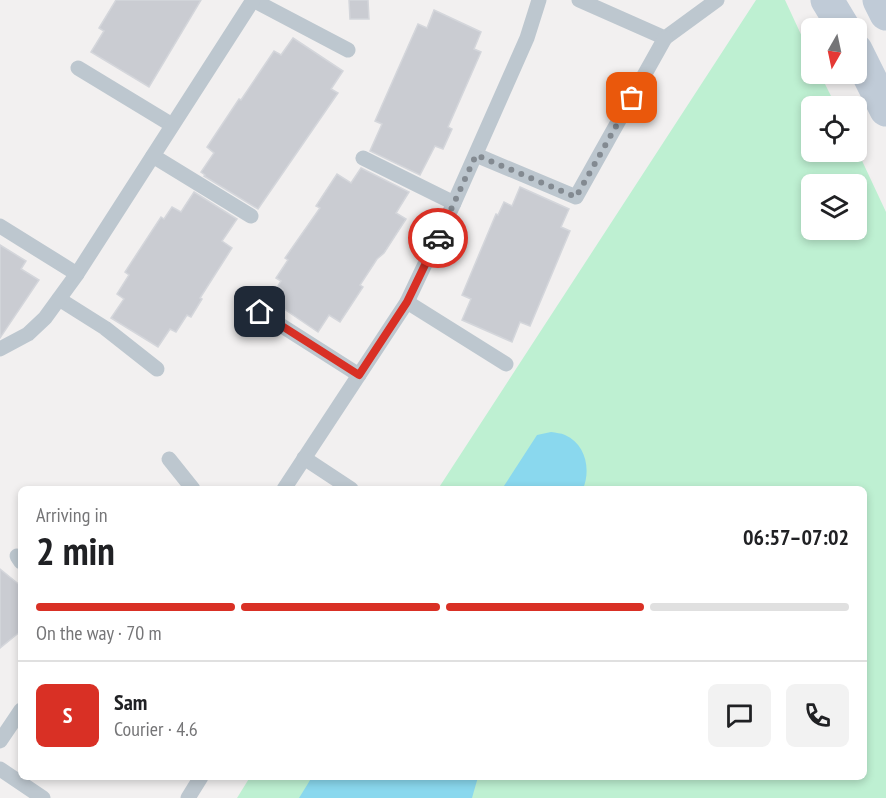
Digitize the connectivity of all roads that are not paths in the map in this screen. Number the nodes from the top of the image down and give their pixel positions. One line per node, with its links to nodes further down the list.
1 (253, 0): 10 (lane); 14 (lane)
2 (539, 0): 15 (lane)
3 (579, 0): 9 (lane)
4 (717, 0): 9 (lane)
5 (827, 0): 8 (main road)
6 (879, 0): 7 (main road)
7 (886, 14)
8 (838, 18)
9 (665, 38): 15 (lane)
10 (348, 50)
11 (78, 68): 14 (lane)
12 (867, 72): 13 (main road)
13 (886, 110)
14 (172, 125): 16 (lane)
15 (476, 155): 18 (lane)
16 (153, 156): 19 (lane); 21 (lane)
17 (363, 158): 18 (lane)
18 (454, 203): 23 (lane)
19 (251, 216)
20 (0, 226): 21 (lane)
21 (77, 274): 22 (lane)
22 (59, 299): 25 (lane); 27 (lane)
23 (407, 302): 26 (lane); 28 (lane)
24 (260, 312): 28 (lane)
25 (0, 349)
26 (506, 364)
27 (157, 369)
28 (359, 375): 29 (lane)
29 (304, 458): 32 (lane); 33 (lane)
30 (170, 459): 31 (lane)
31 (191, 486)
32 (286, 486)
33 (346, 486)
34 (18, 714): 35 (lane)
35 (0, 741)
36 (0, 769): 38 (lane)
37 (199, 780): 39 (lane)
38 (43, 798)
39 (188, 798)

